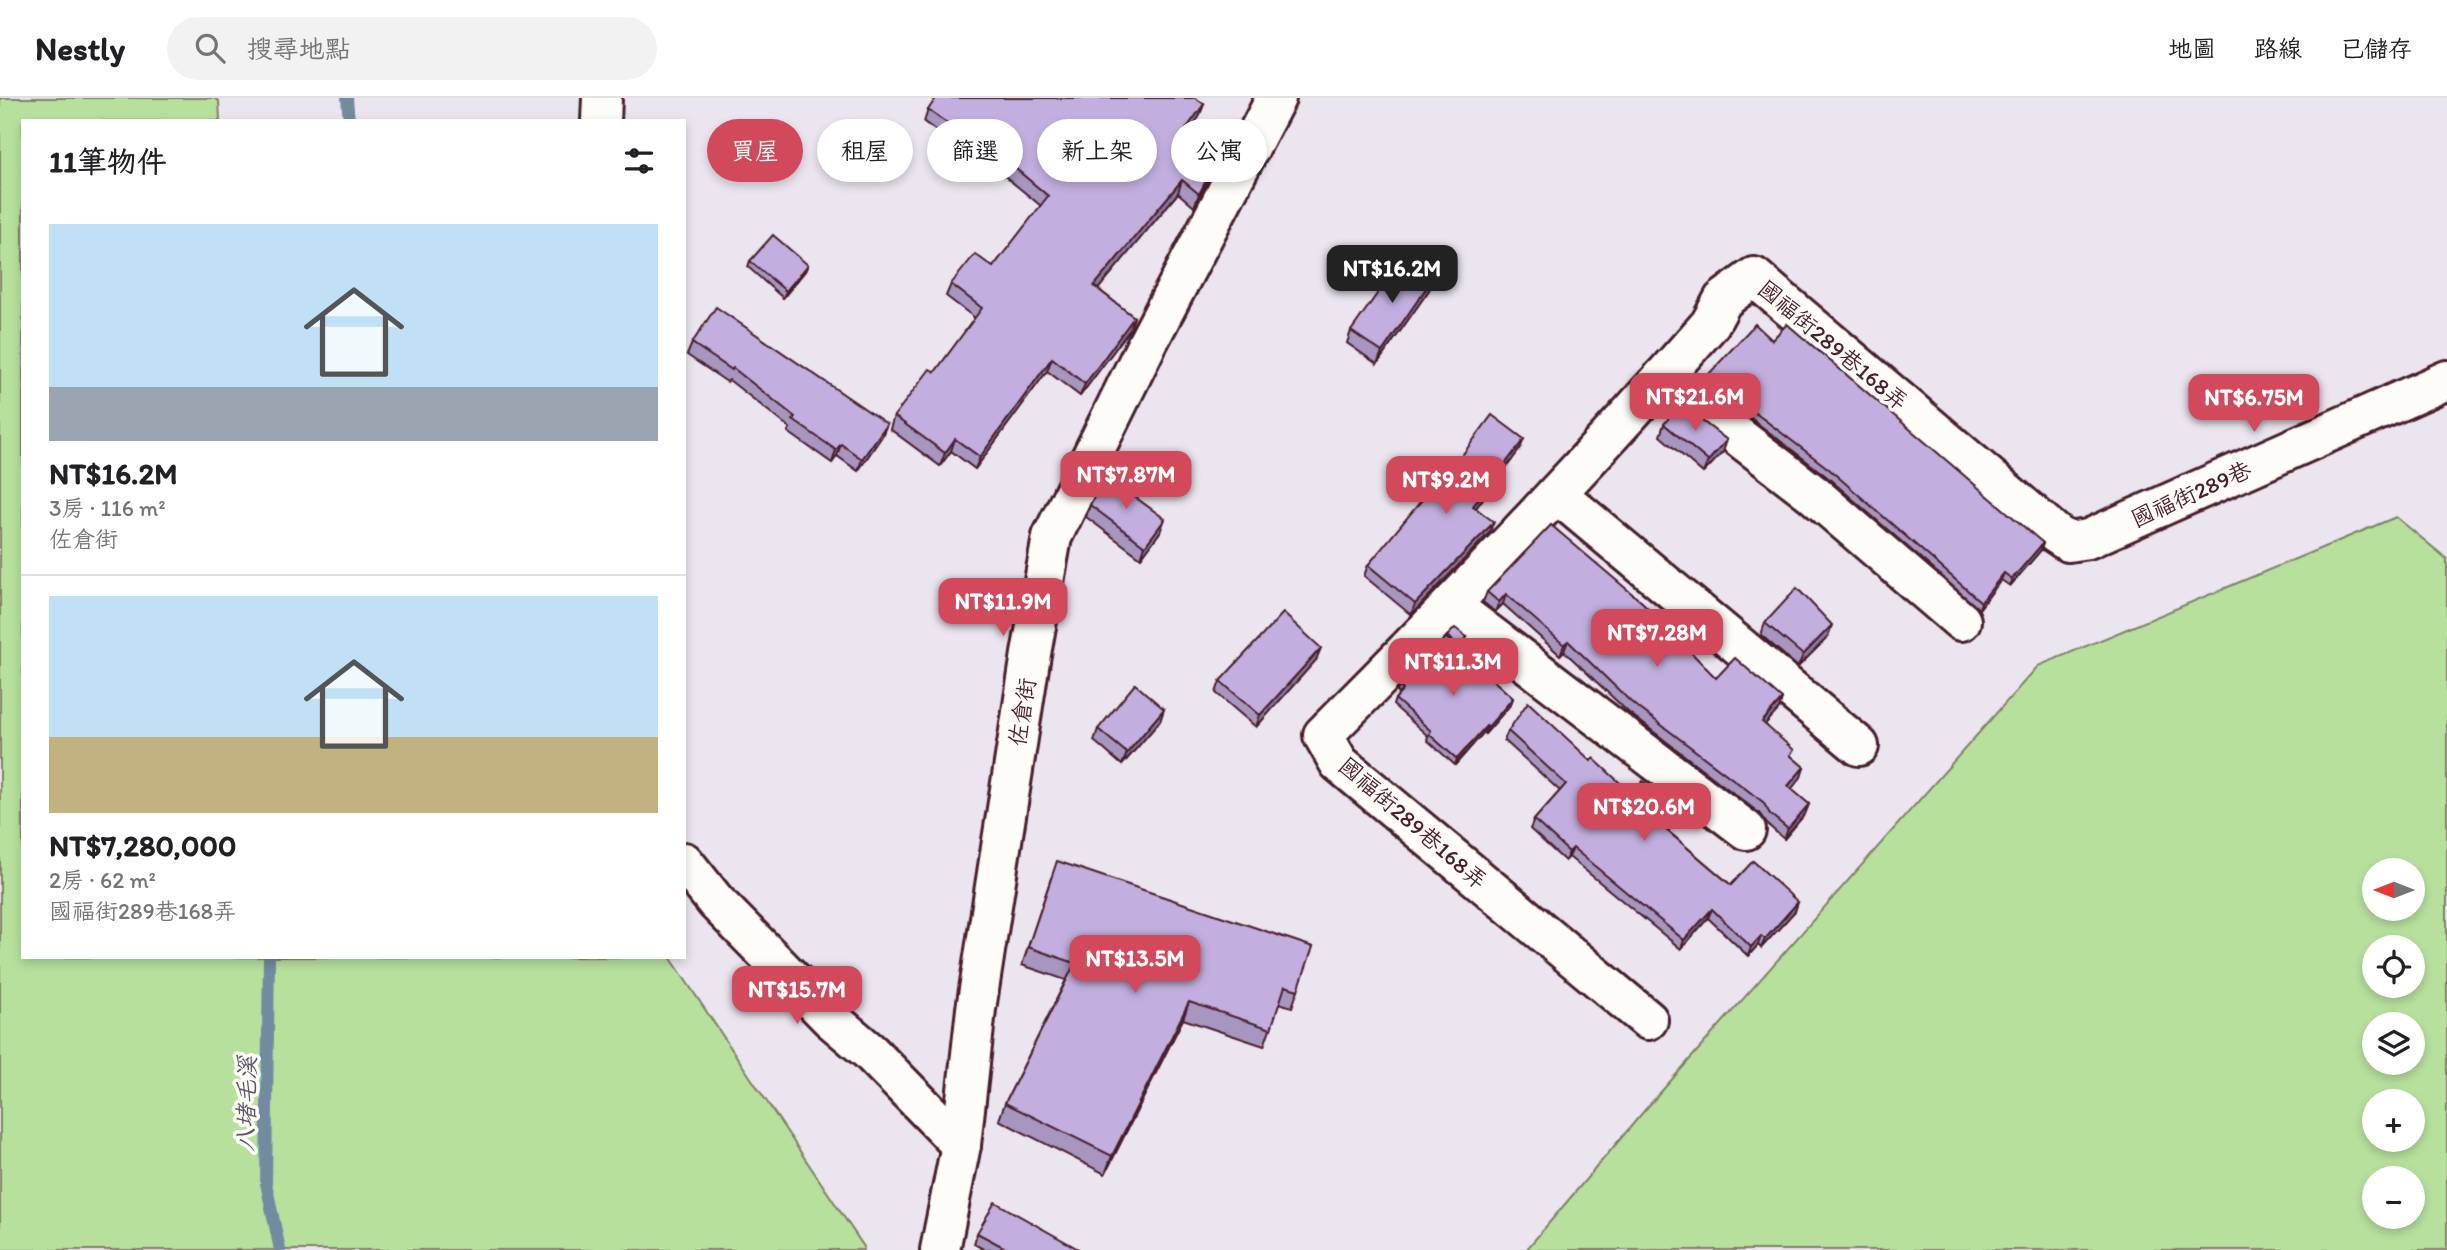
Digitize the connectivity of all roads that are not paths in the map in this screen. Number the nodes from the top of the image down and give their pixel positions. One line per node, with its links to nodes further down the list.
1 (602, 98): 3 (street)
2 (1276, 98): 14 (street, 佐倉街)
3 (601, 119)
4 (1662, 378): 6 (street, 國福街289巷168弄); 7 (street, 國福街289巷168弄); 9 (street)
5 (2447, 380): 7 (street, 國福街289巷)
6 (1558, 494): 8 (street, 國福街289巷168弄); 10 (street)
7 (2088, 539)
8 (1452, 606): 11 (street); 13 (street, 國福街289巷168弄)
9 (1961, 621)
10 (1859, 746)
11 (1746, 830)
12 (686, 864): 14 (street)
13 (1648, 1020)
14 (961, 1145): 15 (street, 佐倉街)
15 (940, 1250)

